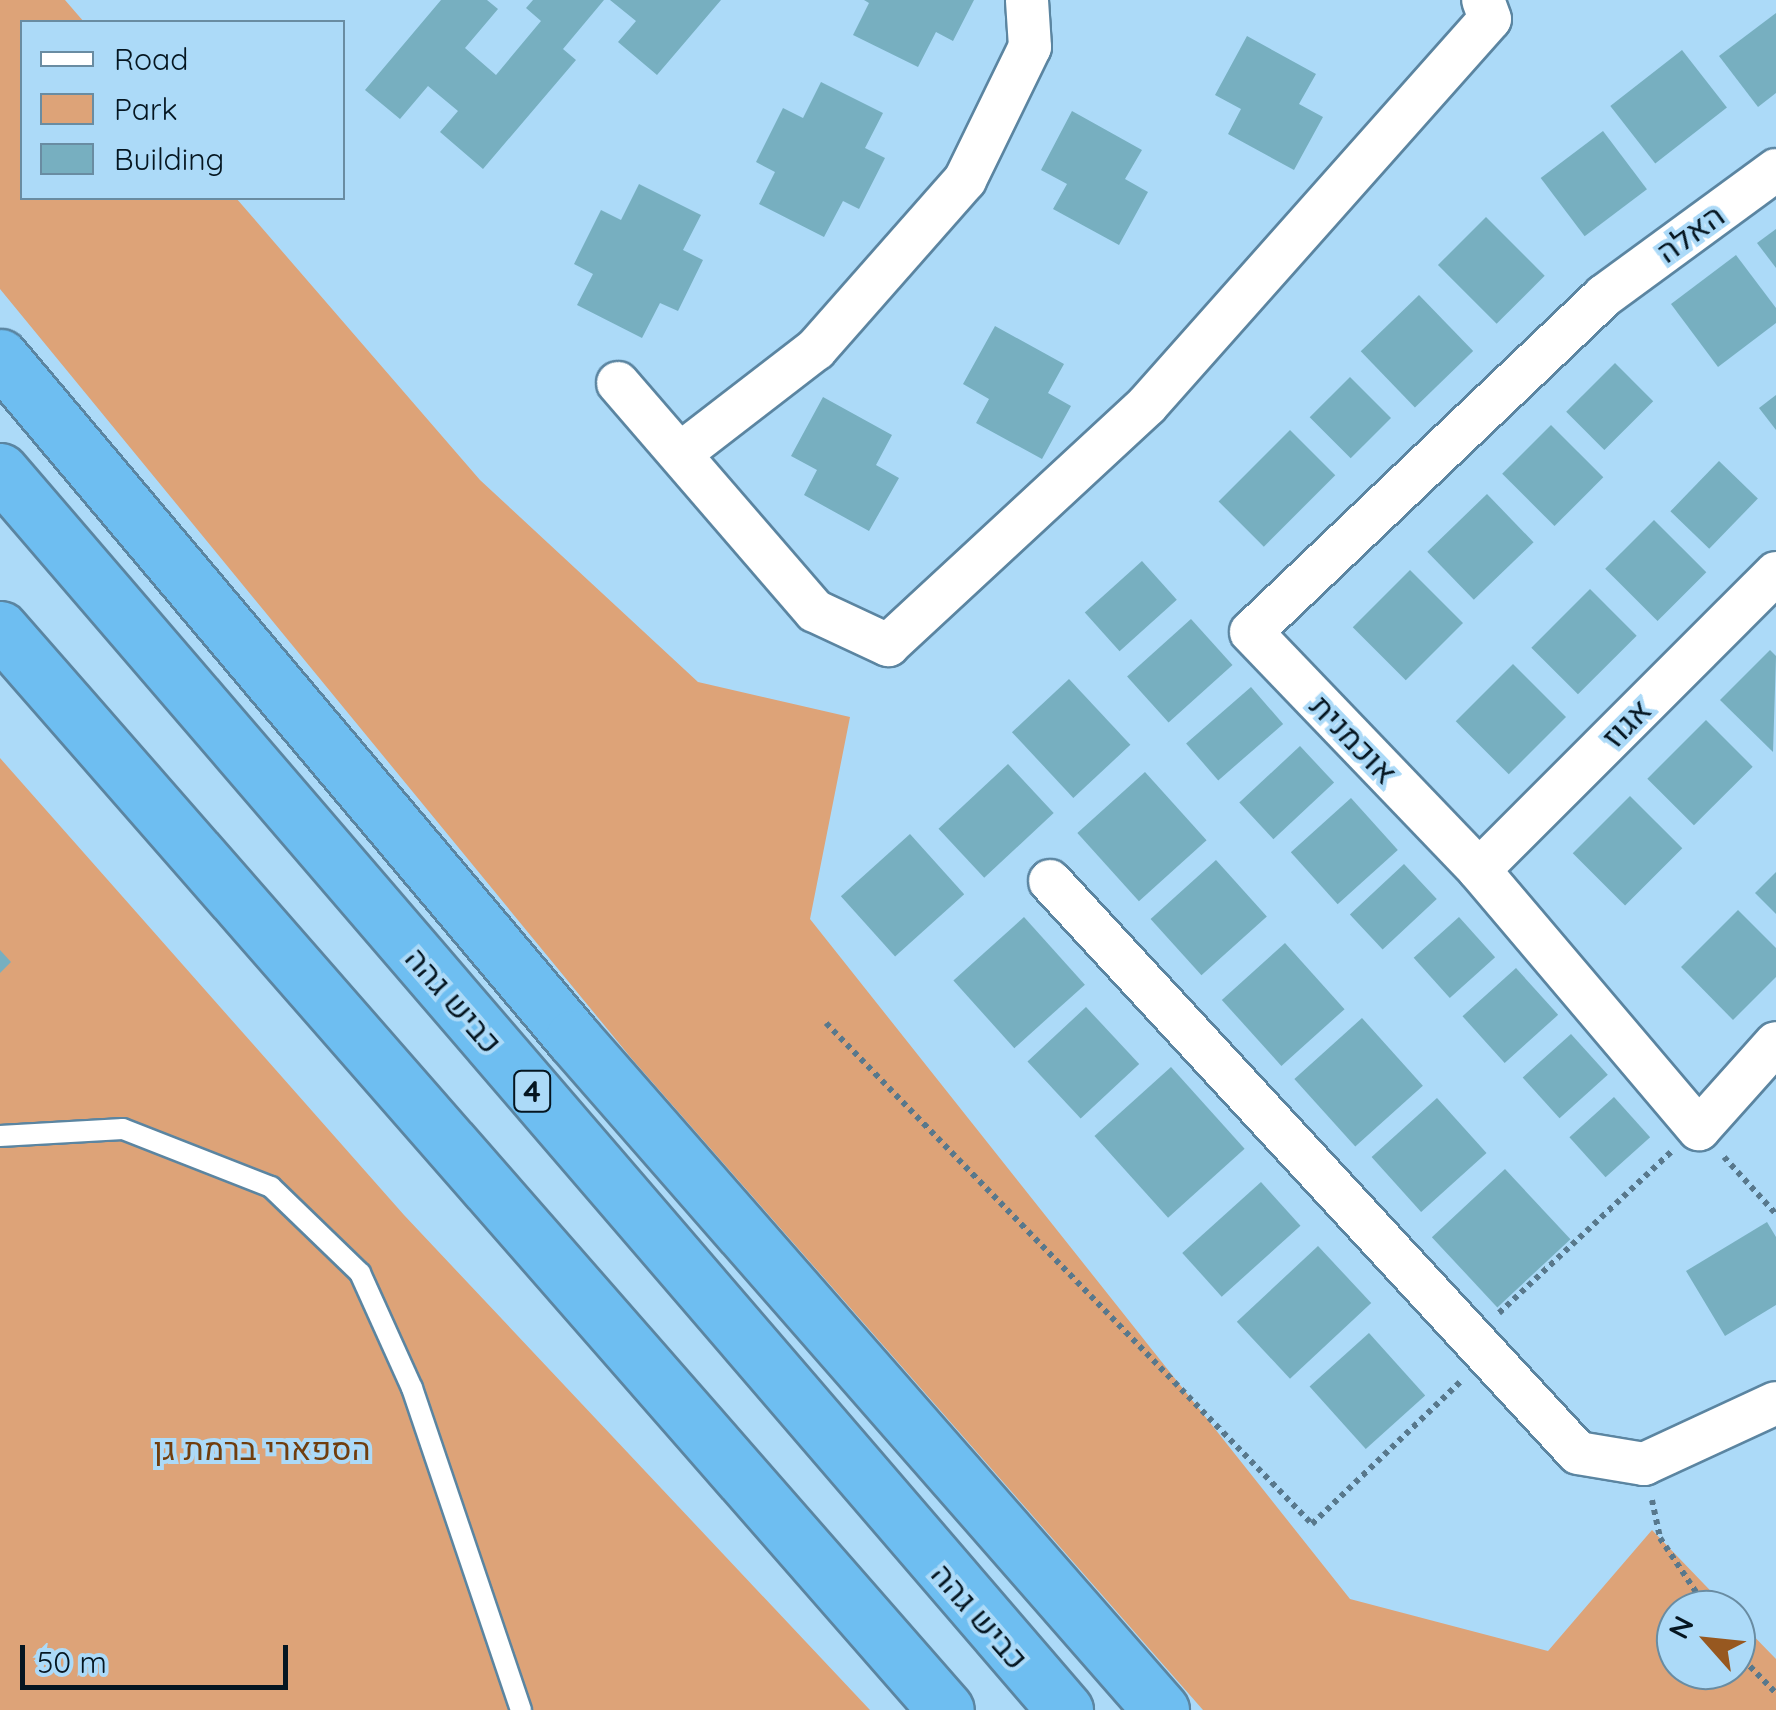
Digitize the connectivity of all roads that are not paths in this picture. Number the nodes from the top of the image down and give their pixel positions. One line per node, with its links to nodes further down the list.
1 (1027, 0): 7 (street)
2 (1483, 0): 7 (street)
3 (1776, 170): 4 (street, האלה)
4 (1604, 296): 11 (street, אוכמנית)
5 (0, 357): 19 (highway)
6 (618, 383): 7 (street)
7 (681, 453)
8 (0, 471): 18 (highway, כביש גהה / 4)
9 (1774, 575): 11 (street, אגוז)
10 (0, 629): 17 (highway)
11 (1479, 870): 13 (street, אוכמנית)
12 (1050, 881): 15 (street)
13 (1776, 1043)
14 (0, 1136): 16 (lane)
15 (1776, 1403)
16 (521, 1710)
17 (946, 1710)
18 (1064, 1710)
19 (1161, 1710)

